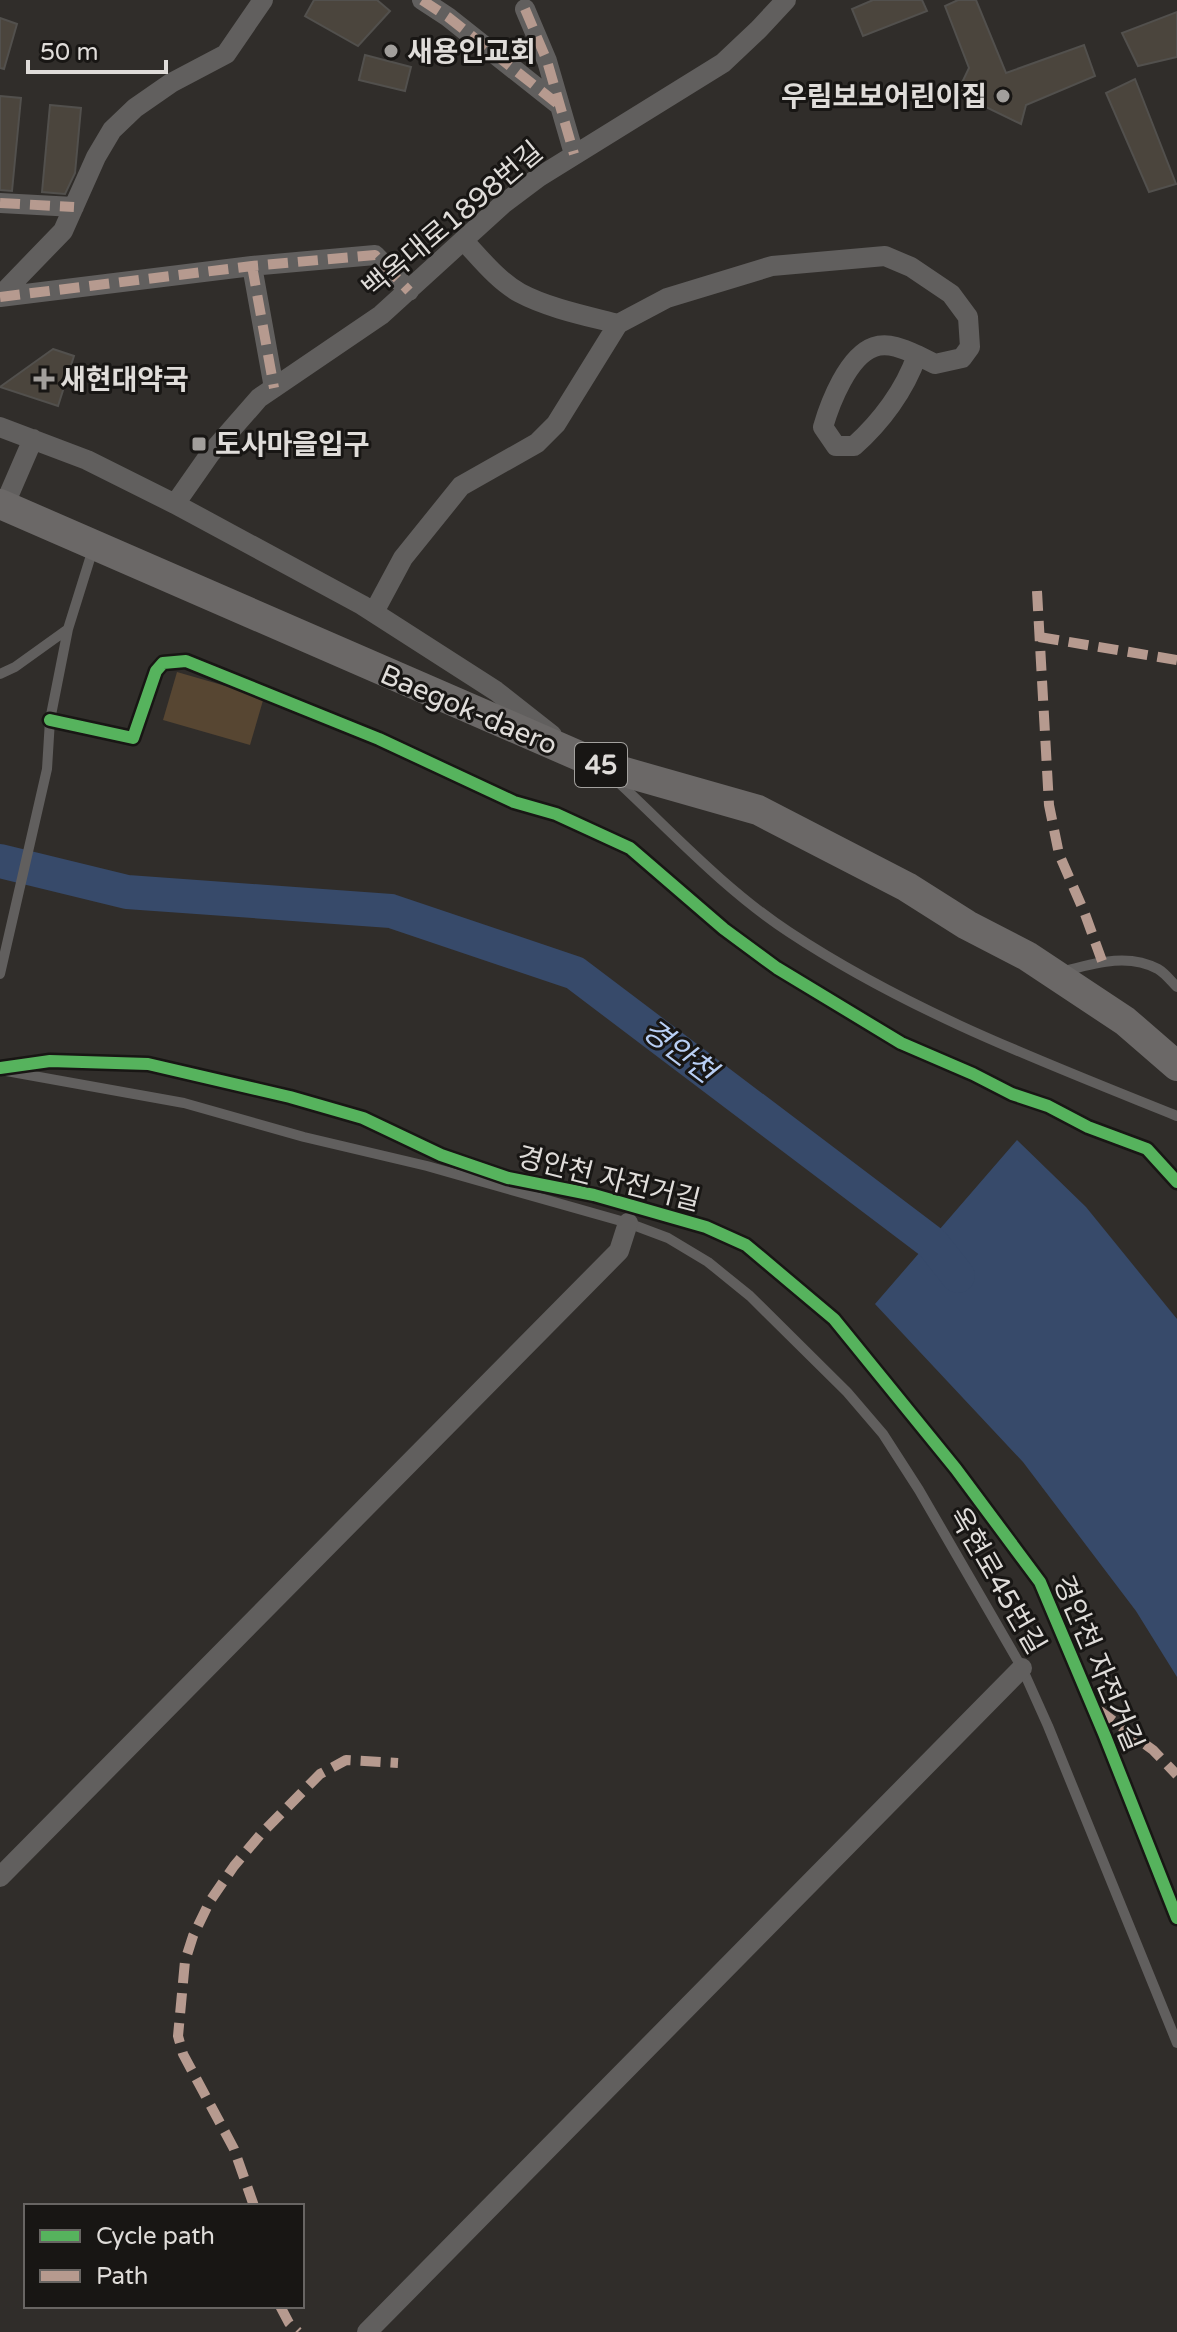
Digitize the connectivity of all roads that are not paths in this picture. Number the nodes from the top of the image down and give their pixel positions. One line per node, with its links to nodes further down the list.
1 (263, 0): 8 (street)
2 (422, 0): 5 (street)
3 (786, 0): 6 (street, 백옥대로1898번길)
4 (525, 9): 5 (street)
5 (559, 105): 6 (street)
6 (574, 154): 9 (street, 백옥대로1898번길)
7 (0, 203): 8 (street)
8 (74, 207): 12 (street)
9 (464, 241): 11 (street, 백옥대로1898번길); 13 (street)
10 (252, 266): 11 (street); 12 (street); 15 (street)
11 (409, 291): 15 (street, 백옥대로1898번길)
12 (0, 296)
13 (618, 324): 14 (street); 21 (street)
14 (917, 355): 14 (street)
15 (274, 388): 18 (street, 백옥대로1898번길)
16 (0, 427): 17 (street)
17 (33, 439): 18 (street); 19 (street)
18 (175, 504): 21 (street)
19 (2, 505): 20 (main road, Baegok-daero / 45)
20 (94, 547): 22 (lane); 24 (main road, Baegok-daero / 45)
21 (374, 612): 24 (street)
22 (68, 629): 23 (lane); 25 (lane)
23 (0, 674)
24 (589, 760): 26 (main road, Baegok-daero / 45); 30 (lane)
25 (0, 974)
26 (1055, 974): 27 (lane); 28 (main road, Baegok-daero / 45)
27 (1177, 987)
28 (1177, 1066)
29 (0, 1070): 31 (lane, 옥현로45번길)
30 (1177, 1116)
31 (628, 1223): 32 (lane, 옥현로45번길); 33 (street)
32 (1022, 1668): 34 (lane, 옥현로45번길); 35 (street)
33 (0, 1877)
34 (1177, 2043)
35 (367, 2332)

